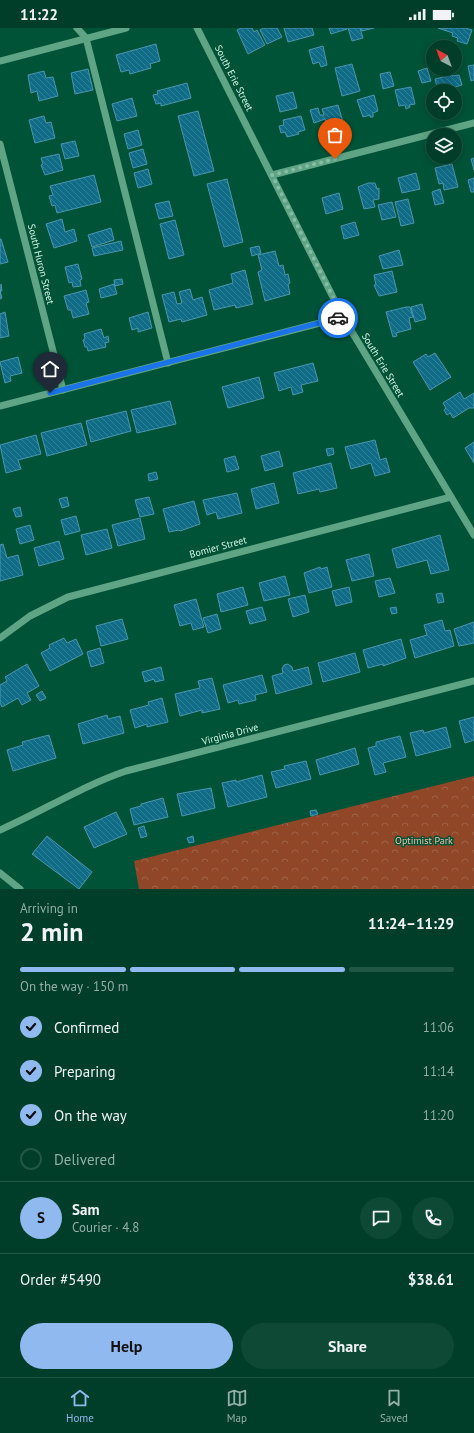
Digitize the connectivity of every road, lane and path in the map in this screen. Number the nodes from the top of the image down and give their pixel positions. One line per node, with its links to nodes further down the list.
1 (78, 28): 4 (street)
2 (126, 28): 4 (street)
3 (197, 28): 8 (street, South Erie Street)
4 (86, 38): 5 (street); 10 (street)
5 (0, 60)
6 (474, 123): 8 (street)
7 (0, 144): 11 (street, South Huron Street)
8 (272, 175): 9 (street, South Erie Street)
9 (343, 317): 10 (street); 13 (street, South Erie Street)
10 (168, 363): 11 (street)
11 (63, 390): 12 (street)
12 (0, 406)
13 (451, 497): 14 (street, South Erie Street); 15 (street, Bomier Street)
14 (474, 535)
15 (0, 638)
16 (474, 681): 17 (street, Virginia Drive)
17 (0, 830)
18 (0, 873): 19 (street)
19 (20, 889)

